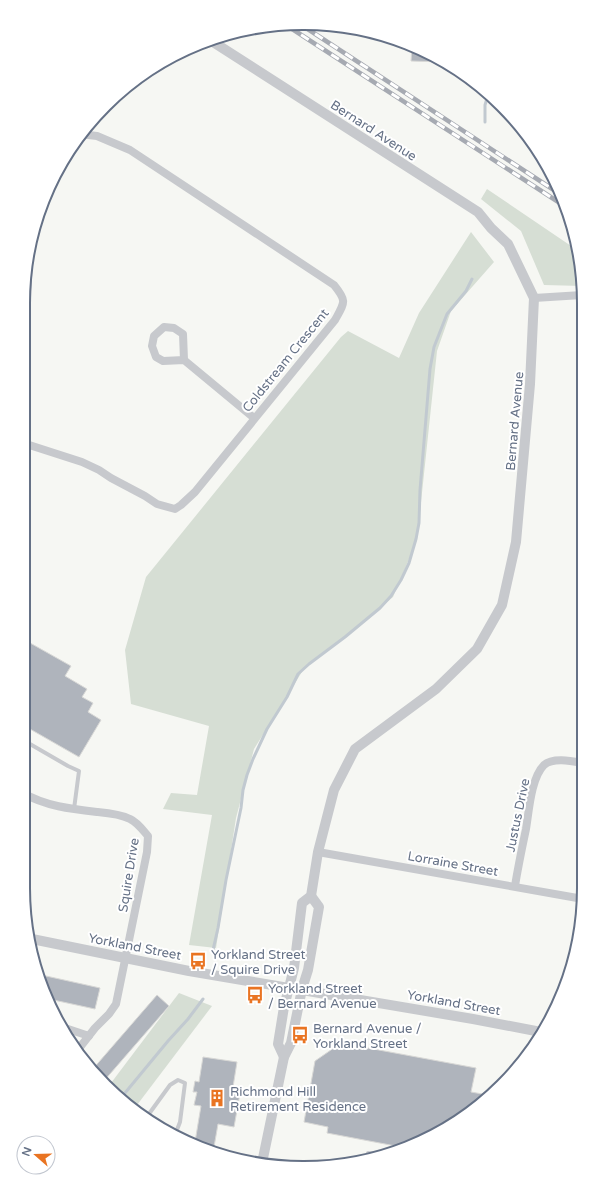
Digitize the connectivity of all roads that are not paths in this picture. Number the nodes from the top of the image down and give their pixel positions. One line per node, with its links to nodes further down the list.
1 (217, 45): 4 (street, Bernard Avenue)
2 (89, 135): 6 (street, Coldstream Crescent)
3 (577, 295): 4 (street)
4 (534, 298): 12 (street, Bernard Avenue)
5 (184, 360): 5 (street); 6 (street)
6 (254, 418): 7 (street, Coldstream Crescent)
7 (30, 445)
8 (30, 744): 11 (lane)
9 (577, 762): 13 (street, Justus Drive)
10 (30, 796): 11 (street, Squire Drive)
11 (74, 809): 17 (street, Squire Drive)
12 (318, 852): 13 (street, Lorraine Street); 14 (street, Bernard Avenue)
13 (515, 886): 15 (street, Lorraine Street)
14 (311, 896): 18 (street, Bernard Avenue); 19 (street, Bernard Avenue)
15 (576, 898)
16 (35, 941): 17 (street, Yorkland Street)
17 (126, 958): 18 (street, Yorkland Street); 22 (street)
18 (289, 987): 19 (street, Yorkland Street); 24 (street, Bernard Avenue)
19 (302, 989): 21 (street, Yorkland Street); 24 (street, Bernard Avenue)
20 (70, 1030): 22 (street)
21 (536, 1031)
22 (90, 1036): 23 (street)
23 (81, 1046)
24 (284, 1057): 27 (street, Bernard Avenue)
25 (150, 1113): 26 (lane)
26 (177, 1130)
27 (263, 1158)

